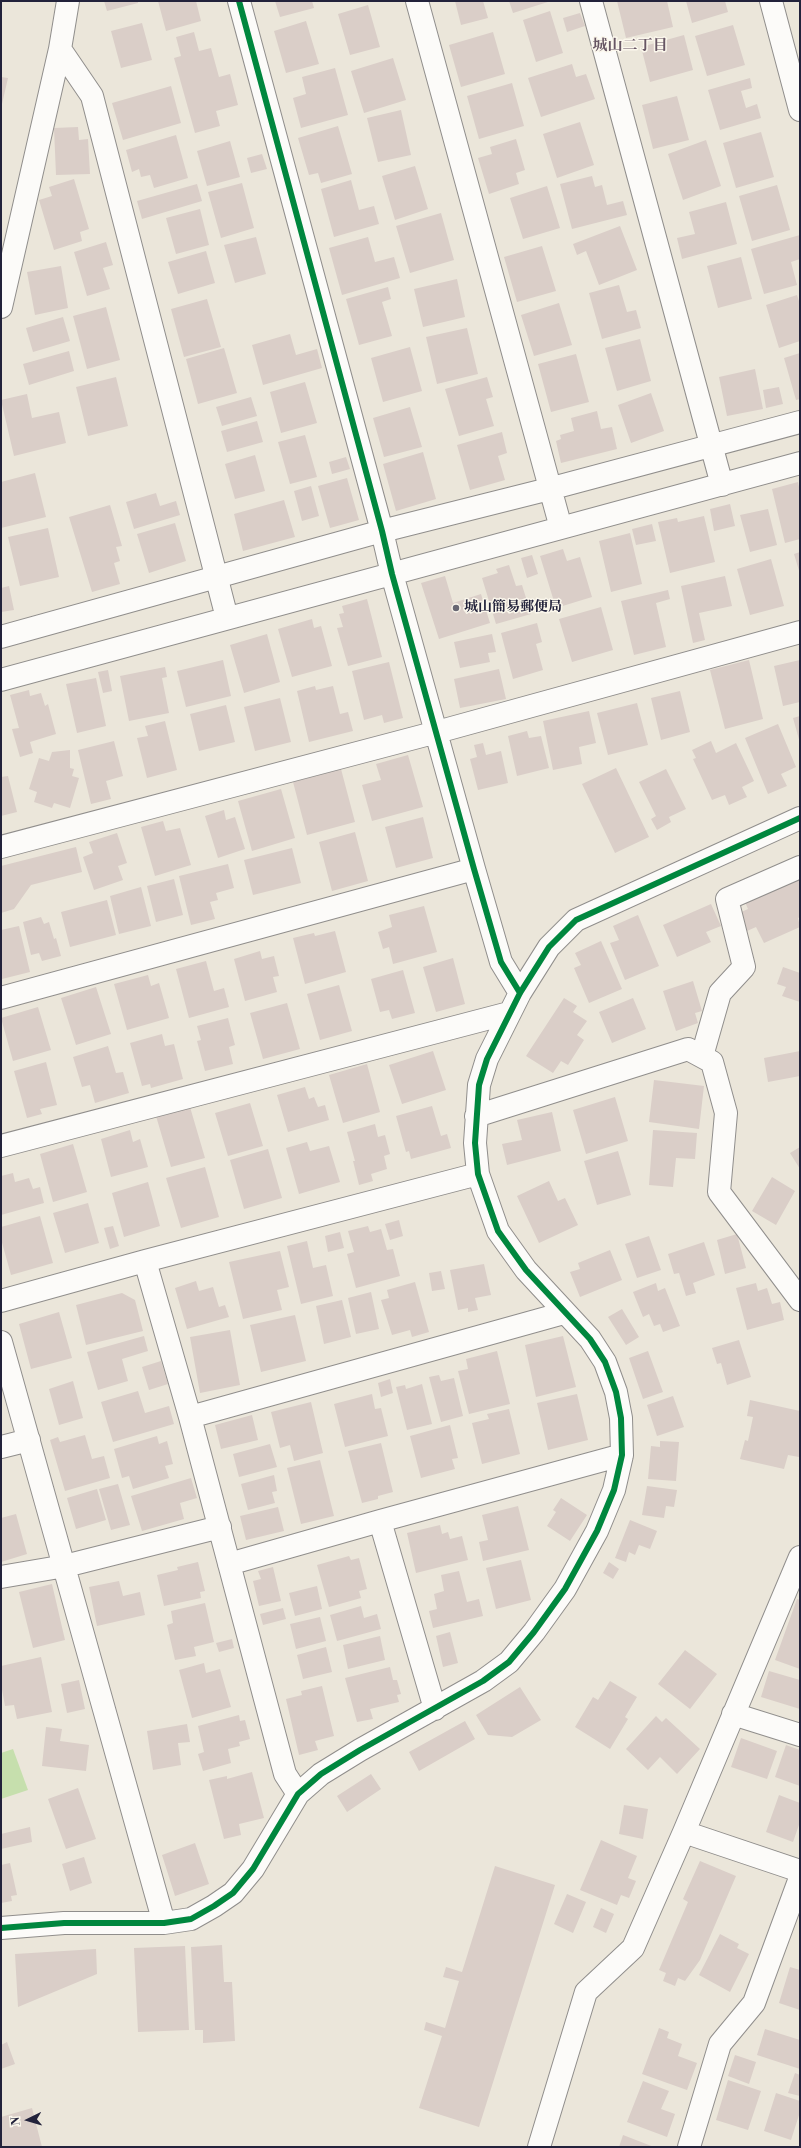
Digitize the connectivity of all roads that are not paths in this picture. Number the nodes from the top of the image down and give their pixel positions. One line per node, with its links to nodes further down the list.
1 (68, 1): 6 (street)
2 (239, 1): 15 (street)
3 (417, 1): 13 (street)
4 (592, 1): 10 (street)
5 (771, 1): 7 (street)
6 (60, 49): 8 (street); 17 (street)
7 (800, 110)
8 (1, 305)
9 (800, 422): 10 (street)
10 (711, 444): 12 (street); 13 (street)
11 (800, 463): 12 (street)
12 (722, 485): 14 (street)
13 (549, 489): 14 (street); 15 (street)
14 (561, 528): 16 (street)
15 (382, 531): 16 (street); 17 (street)
16 (392, 574): 18 (street); 22 (street)
17 (217, 578): 18 (street); 20 (street)
18 (227, 618): 21 (street)
19 (800, 632): 22 (street)
20 (1, 637)
21 (1, 680)
22 (437, 732): 24 (street); 26 (street)
23 (800, 818): 27 (street)
24 (1, 847)
25 (800, 867): 30 (street)
26 (474, 870): 27 (street); 28 (street)
27 (520, 993): 29 (street)
28 (1, 998)
29 (509, 1013): 31 (street); 32 (street)
30 (702, 1056): 31 (street); 35 (street)
31 (476, 1116): 33 (street)
32 (1, 1146)
33 (478, 1174): 34 (street); 37 (street)
34 (145, 1261): 36 (street); 39 (street)
35 (800, 1300)
36 (1, 1301)
37 (564, 1313): 39 (street); 42 (street)
38 (1, 1342): 40 (street)
39 (190, 1417): 44 (street)
40 (29, 1440): 41 (street); 47 (street)
41 (1, 1447)
42 (622, 1455): 43 (street); 49 (street)
43 (380, 1520): 46 (street); 49 (street)
44 (220, 1527): 46 (street); 47 (street)
45 (800, 1557): 50 (street)
46 (229, 1564): 52 (street)
47 (64, 1566): 48 (street); 56 (street)
48 (1, 1577)
49 (435, 1709): 52 (street)
50 (733, 1714): 51 (street); 53 (street)
51 (800, 1734)
52 (298, 1794): 56 (street)
53 (684, 1832): 54 (street); 58 (street)
54 (800, 1871)
55 (800, 1878): 59 (street)
56 (164, 1923): 57 (street)
57 (1, 1928)
58 (539, 2147)
59 (689, 2147)

